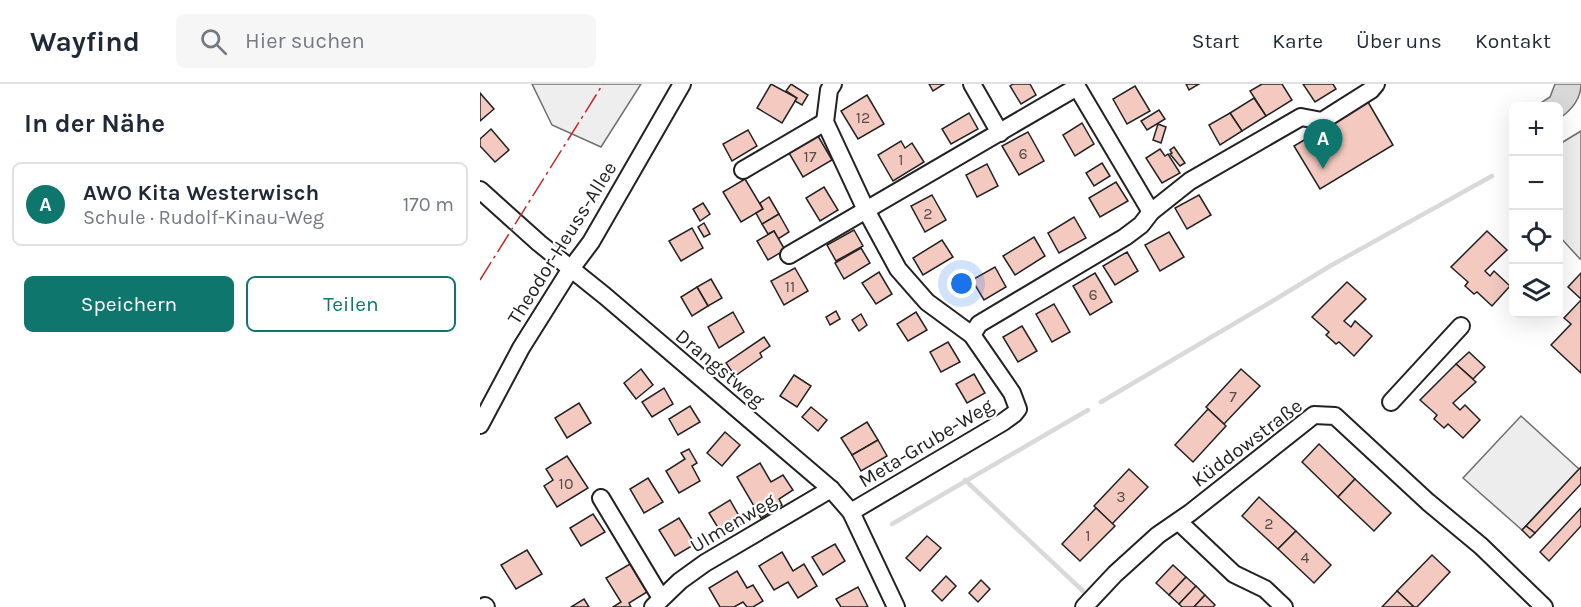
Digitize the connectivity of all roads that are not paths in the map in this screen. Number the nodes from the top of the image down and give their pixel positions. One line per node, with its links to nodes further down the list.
1 (682, 84): 13 (street, Theodor-Heuss-Allee)
2 (833, 84): 6 (street)
3 (972, 84): 7 (street)
4 (1376, 84): 11 (street)
5 (1066, 88): 7 (street); 11 (street)
6 (825, 122): 8 (street); 10 (street, Meta-Grube-Weg)
7 (1000, 133): 10 (street)
8 (743, 170)
9 (480, 190): 13 (street, Drangstweg)
10 (866, 210): 12 (street); 15 (street, Meta-Grube-Weg)
11 (1151, 212): 15 (street)
12 (789, 255)
13 (570, 270): 17 (street, Theodor-Heuss-Allee); 18 (street, Drangstweg)
14 (1461, 326): 16 (street)
15 (972, 335): 20 (street, Meta-Grube-Weg)
16 (1391, 402)
17 (480, 425)
18 (831, 489): 20 (street, Drangstweg); 22 (street, Ulmenweg)
19 (602, 498): 22 (street, Ulmenweg)
20 (850, 512): 23 (street, Drangstweg)
21 (1179, 522): 24 (street, Küddowstraße); 25 (street); 26 (street, Küddowstraße)
22 (657, 603)
23 (896, 607)
24 (1084, 607)
25 (1284, 607)
26 (1544, 607)

